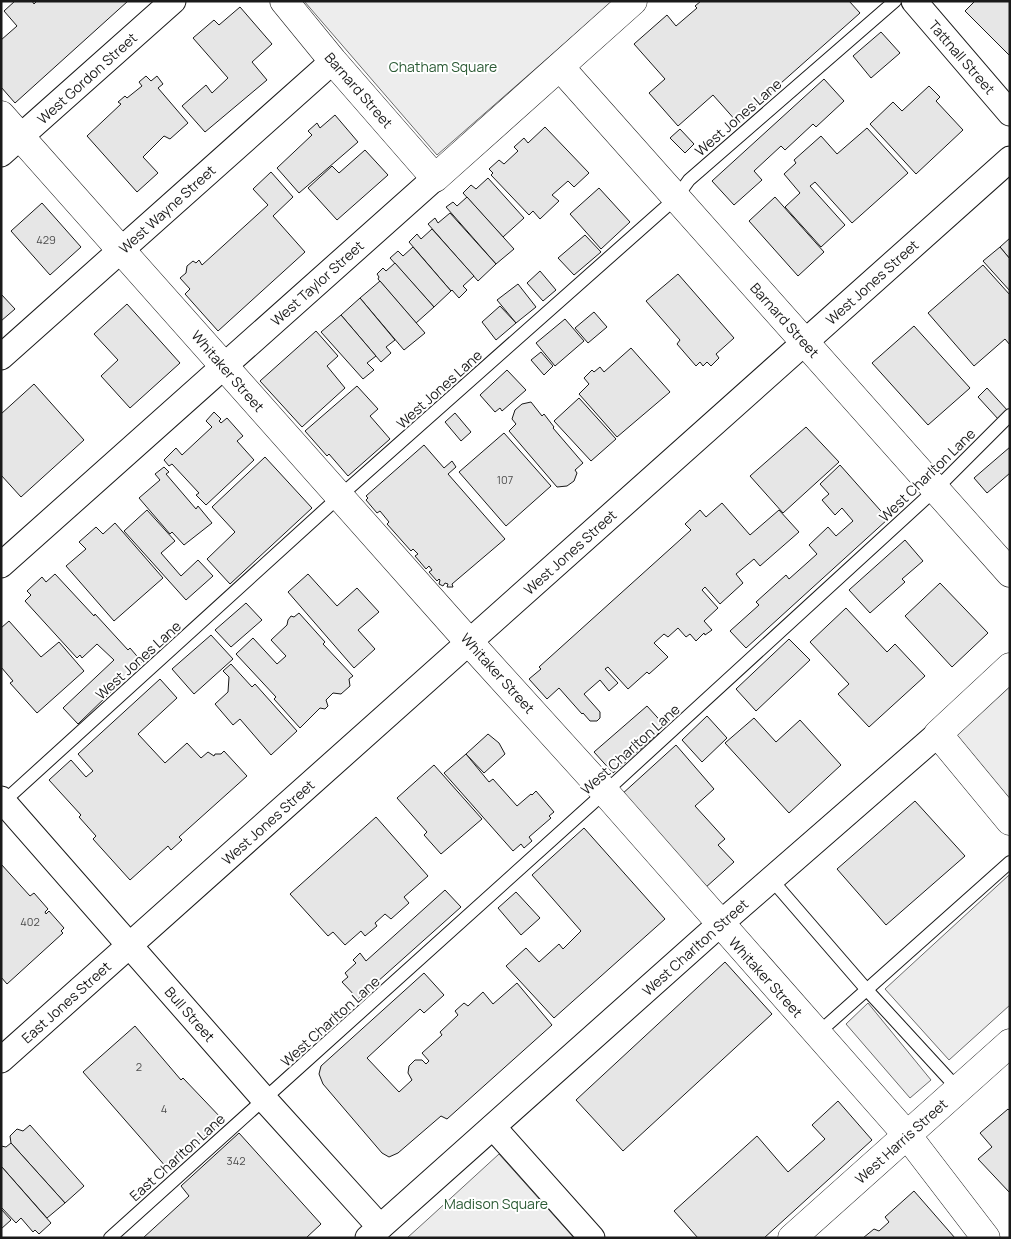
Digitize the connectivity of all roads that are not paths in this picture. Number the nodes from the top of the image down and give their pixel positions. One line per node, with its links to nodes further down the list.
1 (173, 1): 10 (street, West Gordon Street)
2 (284, 1): 6 (street, Barnard Street)
3 (633, 1): 7 (street, West Taylor Street)
4 (895, 1): 13 (lane, West Jones Lane)
5 (914, 1): 8 (street, Tattnall Street)
6 (333, 61): 12 (street, Barnard Street); 14 (street, West Wayne Street)
7 (560, 66): 12 (street, West Taylor Street); 13 (street, Barnard Street)
8 (1010, 113)
9 (1, 115): 10 (street, Whitaker Street)
10 (11, 146): 14 (street, Whitaker Street)
11 (1010, 159): 15 (street, West Jones Street)
12 (435, 178): 17 (street, West Taylor Street)
13 (676, 198): 15 (street, Barnard Street); 20 (lane, West Jones Lane)
14 (121, 250): 16 (street, West Wayne Street); 17 (street, Whitaker Street)
15 (805, 342): 19 (street, Barnard Street); 23 (street, West Jones Street)
16 (1, 357)
17 (224, 366): 20 (street, Whitaker Street); 21 (street, West Taylor Street)
18 (1010, 415): 19 (lane, West Charlton Lane)
19 (936, 489): 22 (street, Barnard Street); 26 (lane, West Charlton Lane)
20 (340, 496): 23 (street, Whitaker Street); 27 (lane, West Jones Lane)
21 (4, 556)
22 (1010, 573)
23 (469, 642): 26 (street, Whitaker Street); 32 (street, West Jones Street)
24 (1010, 667): 25 (street, West Charlton Street)
25 (938, 734): 28 (street); 30 (street, West Charlton Street)
26 (605, 792): 31 (street, Whitaker Street); 38 (lane, West Charlton Lane)
27 (2, 802): 32 (street, Bull Street)
28 (1010, 821)
29 (1010, 862): 33 (lane)
30 (771, 879): 31 (street, West Charlton Street); 33 (lane)
31 (720, 924): 34 (street, Whitaker Street); 39 (street, West Charlton Street)
32 (130, 945): 36 (street, East Jones Street); 38 (street, Bull Street)
33 (867, 990): 34 (lane); 37 (lane)
34 (817, 1034): 40 (street, Whitaker Street)
35 (1010, 1044): 37 (street, West Harris Street)
36 (1, 1060)
37 (958, 1089): 40 (street, West Harris Street)
38 (265, 1100): 41 (street, Bull Street); 42 (lane, East Charlton Lane)
39 (493, 1127): 41 (street, West Charlton Street); 43 (street)
40 (907, 1135): 44 (street, West Harris Street); 45 (street, Whitaker Street)
41 (374, 1232)
42 (110, 1238)
43 (592, 1238)
44 (792, 1238)
45 (986, 1238)

